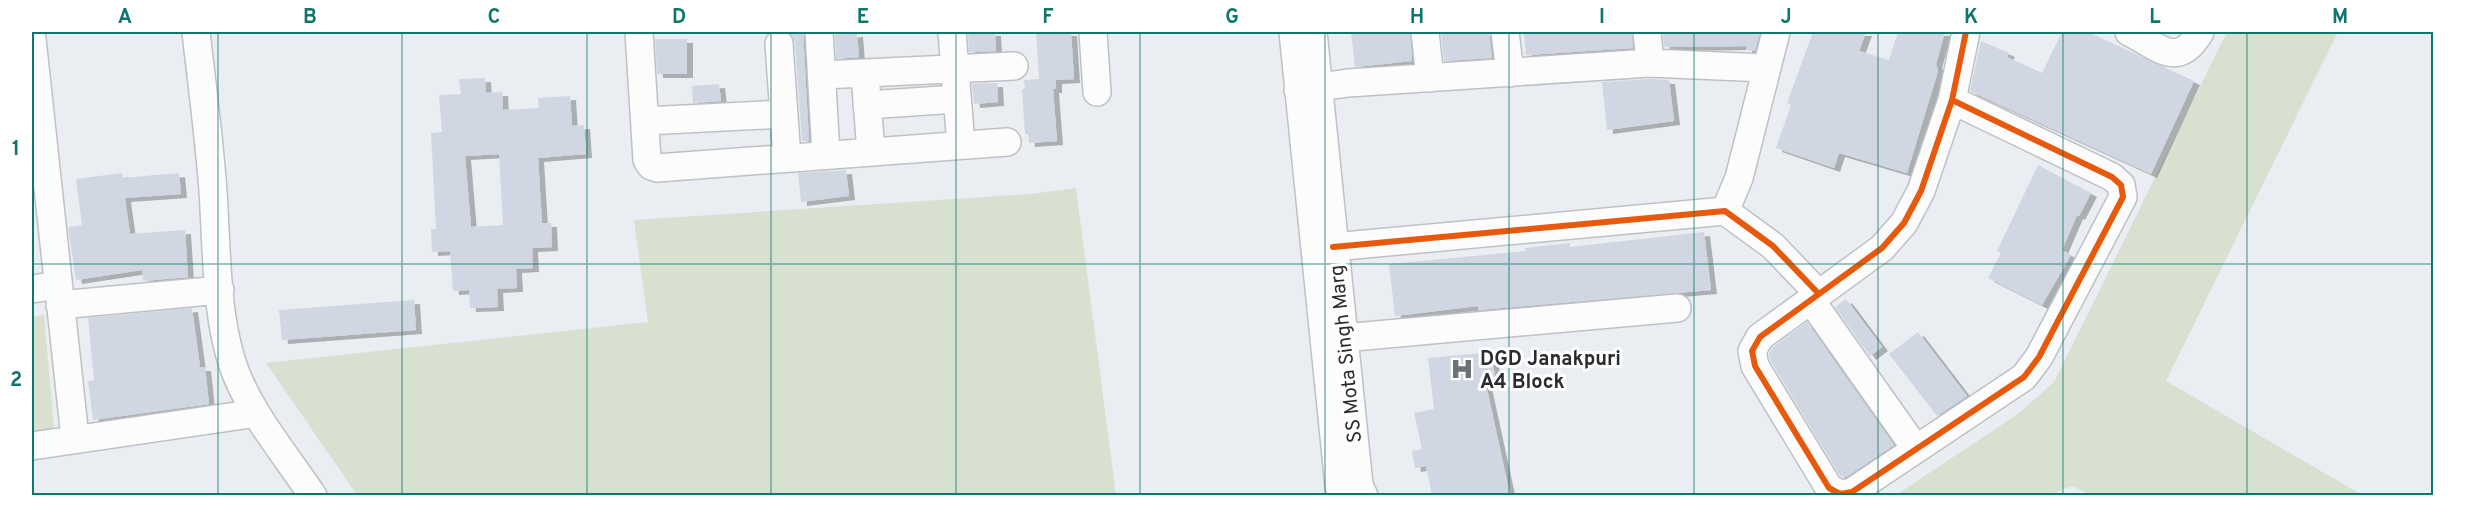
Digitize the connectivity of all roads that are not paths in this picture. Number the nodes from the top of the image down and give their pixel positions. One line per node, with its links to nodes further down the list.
1 (196, 32): 41 (street)
2 (639, 32): 31 (street)
3 (819, 32): 23 (street)
4 (952, 32): 20 (street)
5 (1093, 32): 26 (street)
6 (1293, 32): 25 (street, SS Mota Singh Marg)
7 (1312, 32): 25 (street, SS Mota Singh Marg)
8 (1425, 32): 24 (street)
9 (1505, 32): 22 (street)
10 (1647, 32): 17 (street)
11 (1776, 32): 19 (street)
12 (1966, 32): 28 (street)
13 (2129, 32): 14 (street)
14 (2200, 32)
15 (32, 39): 32 (street)
16 (778, 44): 30 (street)
17 (1650, 63): 19 (street); 22 (street)
18 (1014, 66): 20 (street)
19 (1765, 68): 38 (street)
20 (956, 69): 21 (street); 27 (street)
21 (864, 73): 23 (street); 29 (street)
22 (1510, 73): 24 (street)
23 (822, 75): 36 (street)
24 (1430, 78): 25 (street)
25 (1308, 88): 39 (street, SS Mota Singh Marg); 51 (street, SS Mota Singh Marg)
26 (1097, 92)
27 (957, 99): 29 (street); 34 (street)
28 (1952, 100): 43 (street); 49 (street)
29 (867, 105): 35 (street)
30 (784, 114): 31 (street); 37 (street)
31 (645, 121): 37 (street)
32 (36, 126): 42 (street)
33 (1007, 142): 34 (street)
34 (961, 145): 35 (street)
35 (871, 152): 36 (street)
36 (826, 155): 37 (street)
37 (787, 158)
38 (1725, 211): 39 (street); 43 (street)
39 (1333, 247): 45 (street, SS Mota Singh Marg)
40 (32, 289): 42 (street)
41 (219, 290): 42 (street); 46 (street)
42 (59, 295): 47 (street)
43 (1814, 296): 49 (street); 49 (street)
44 (1677, 308): 45 (street)
45 (1343, 338): 52 (street, SS Mota Singh Marg)
46 (256, 412): 47 (street); 50 (street)
47 (75, 438): 48 (street)
48 (32, 446)
49 (1916, 449)
50 (313, 495)
51 (1343, 495)
52 (1364, 495)

